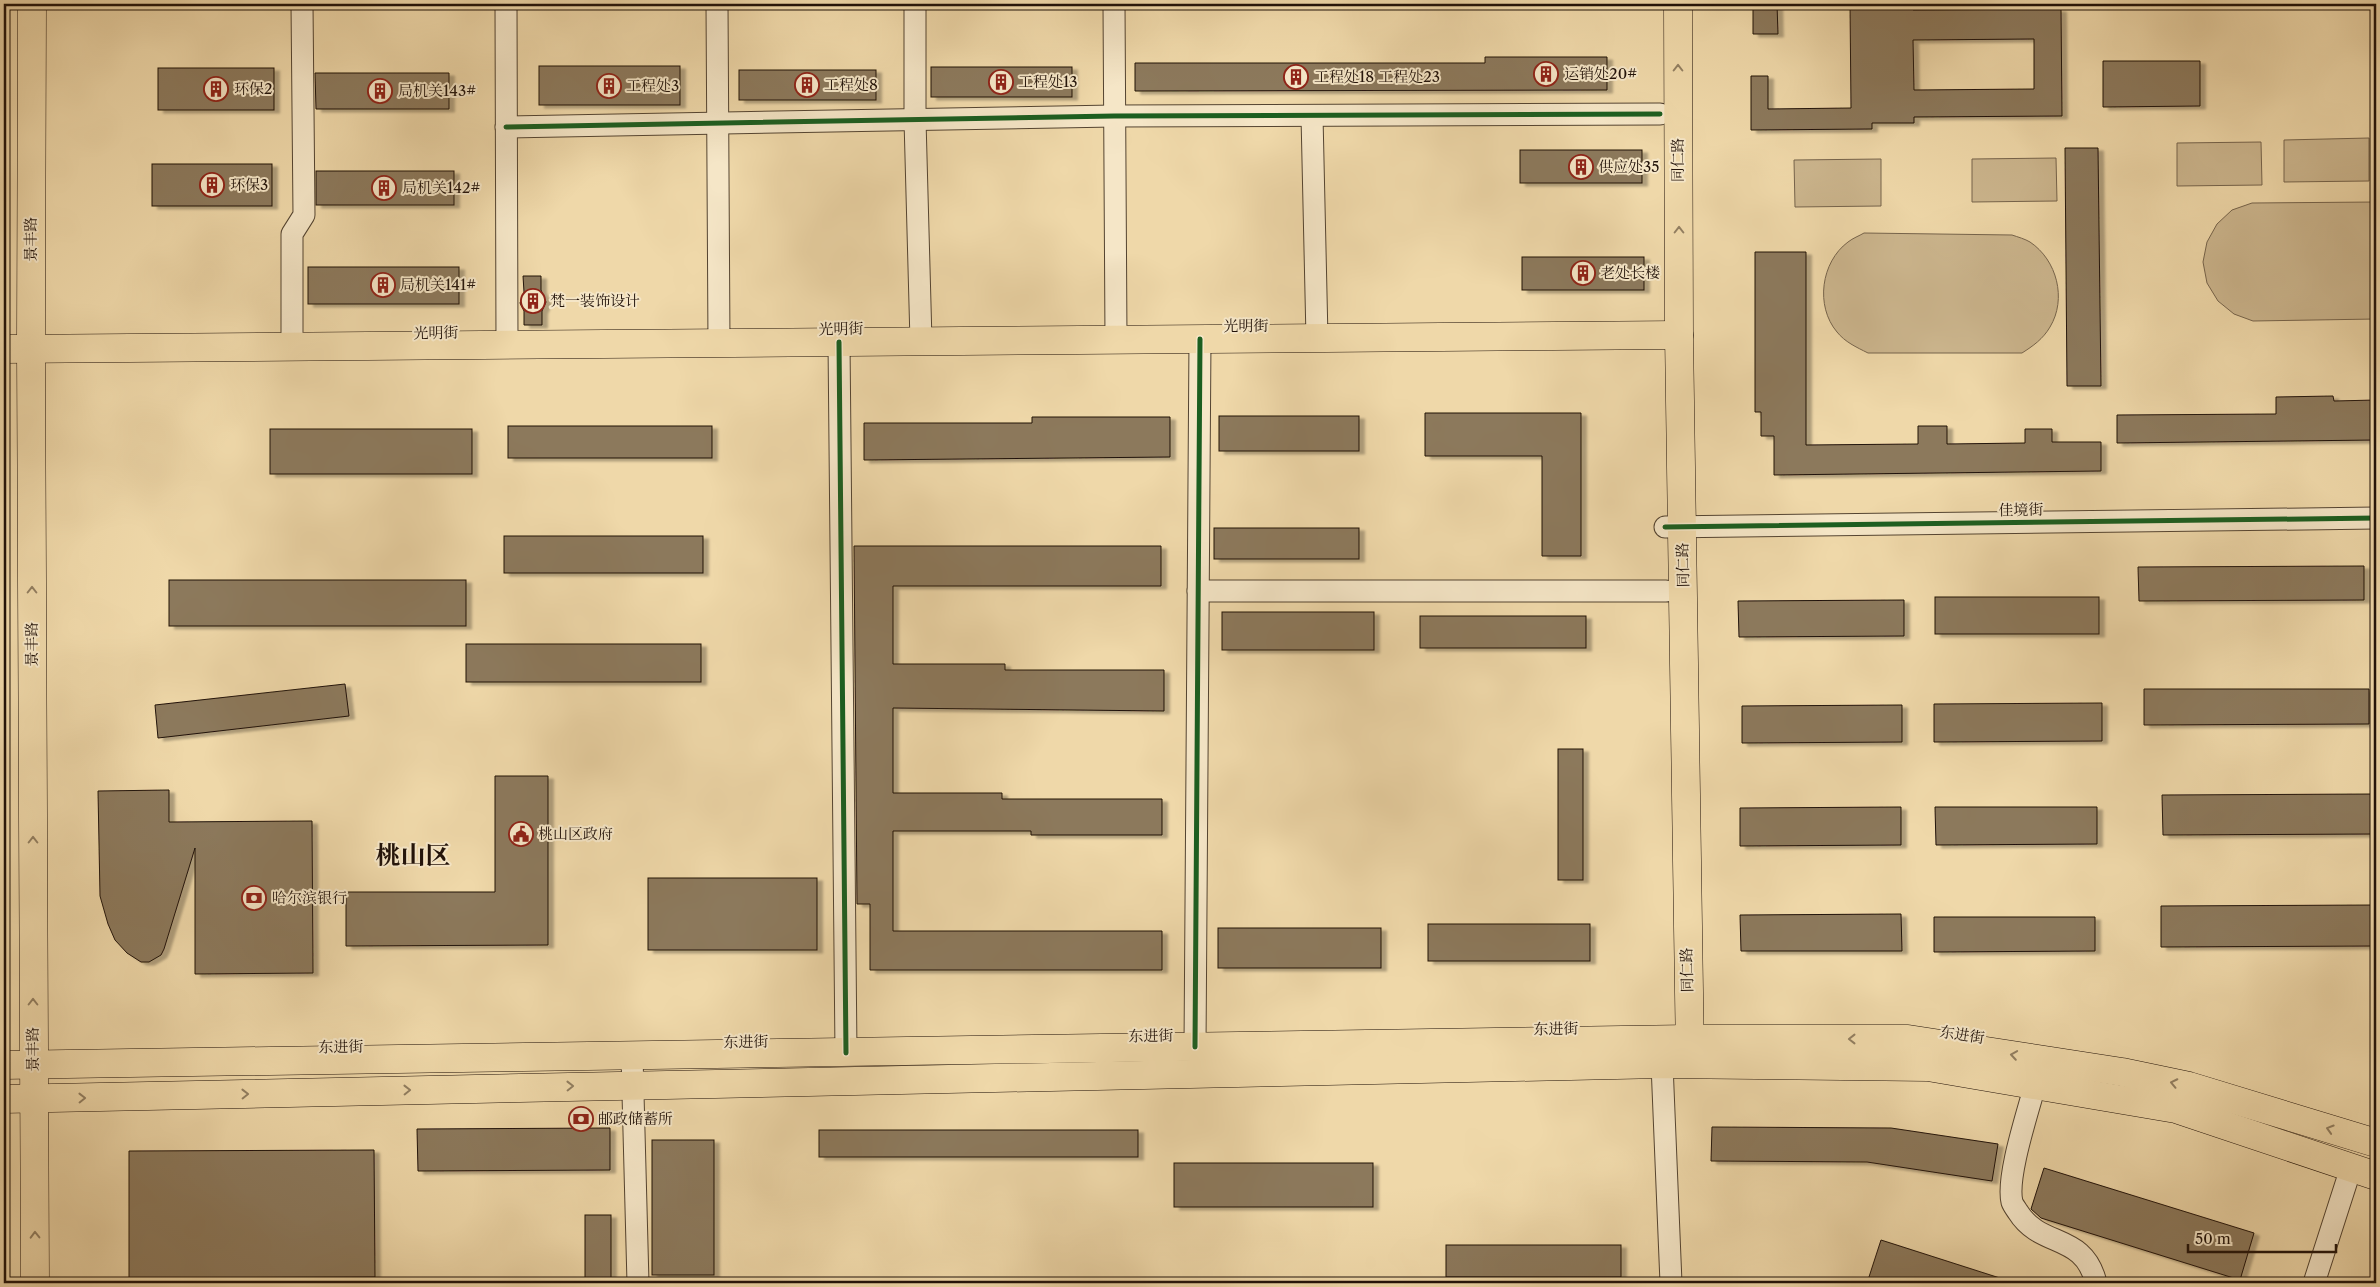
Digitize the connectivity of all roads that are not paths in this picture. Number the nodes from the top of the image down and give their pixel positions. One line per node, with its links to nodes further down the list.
1 (32, 4): 24 (main road, 景丰路)
2 (302, 4): 23 (street)
3 (506, 4): 14 (street)
4 (717, 4): 13 (street)
5 (915, 4): 12 (street)
6 (1114, 4): 10 (street)
7 (1658, 4): 9 (main road, 同仁路)
8 (1678, 4): 15 (main road, 同仁路, one-way to 8)
9 (1660, 114): 11 (street); 15 (main road, 同仁路)
10 (1114, 116): 11 (street); 12 (street); 18 (street)
11 (1312, 116): 17 (street)
12 (915, 120): 13 (street); 19 (street)
13 (716, 123): 14 (street); 21 (street)
14 (506, 127): 22 (street)
15 (1671, 334): 17 (main road, 光明街); 27 (main road, 同仁路)
16 (1200, 338): 17 (main road, 光明街); 18 (main road, 光明街); 28 (street)
17 (1317, 338)
18 (1116, 339): 19 (main road, 光明街)
19 (921, 341): 20 (main road, 光明街)
20 (839, 342): 21 (main road, 光明街); 31 (street)
21 (718, 343): 22 (main road, 光明街)
22 (507, 345): 23 (main road, 光明街)
23 (292, 347): 24 (main road, 光明街)
24 (30, 348): 25 (main road, 光明街); 34 (main road, 景丰路, one-way to 24)
25 (4, 350)
26 (2376, 518): 27 (street, 佳境街)
27 (1674, 527): 29 (main road, 同仁路); 32 (main road, 同仁路)
28 (1198, 591): 29 (street); 30 (street)
29 (1666, 591): 32 (main road, 同仁路)
30 (1195, 1047): 31 (main road, 东进街); 32 (main road, 东进街)
31 (846, 1053): 33 (main road, 东进街)
32 (1677, 1055): 36 (main road, 东进街); 37 (main road, 东进街); 40 (main road, 东进街, one-way to 32); 44 (street)
33 (632, 1056): 34 (main road, 东进街); 36 (street)
34 (34, 1064): 35 (main road, 东进街); 39 (main road, 景丰路)
35 (4, 1065)
36 (632, 1085): 39 (main road, 东进街, one-way to 36); 43 (street)
37 (2035, 1085): 41 (main road, 东进街); 45 (street)
38 (4, 1099): 39 (main road, 东进街)
39 (34, 1099): 42 (main road, 景丰路, one-way to 39)
40 (2376, 1143)
41 (2364, 1172): 46 (street)
42 (36, 1283)
43 (638, 1283)
44 (1671, 1283)
45 (2096, 1283)
46 (2314, 1283)

